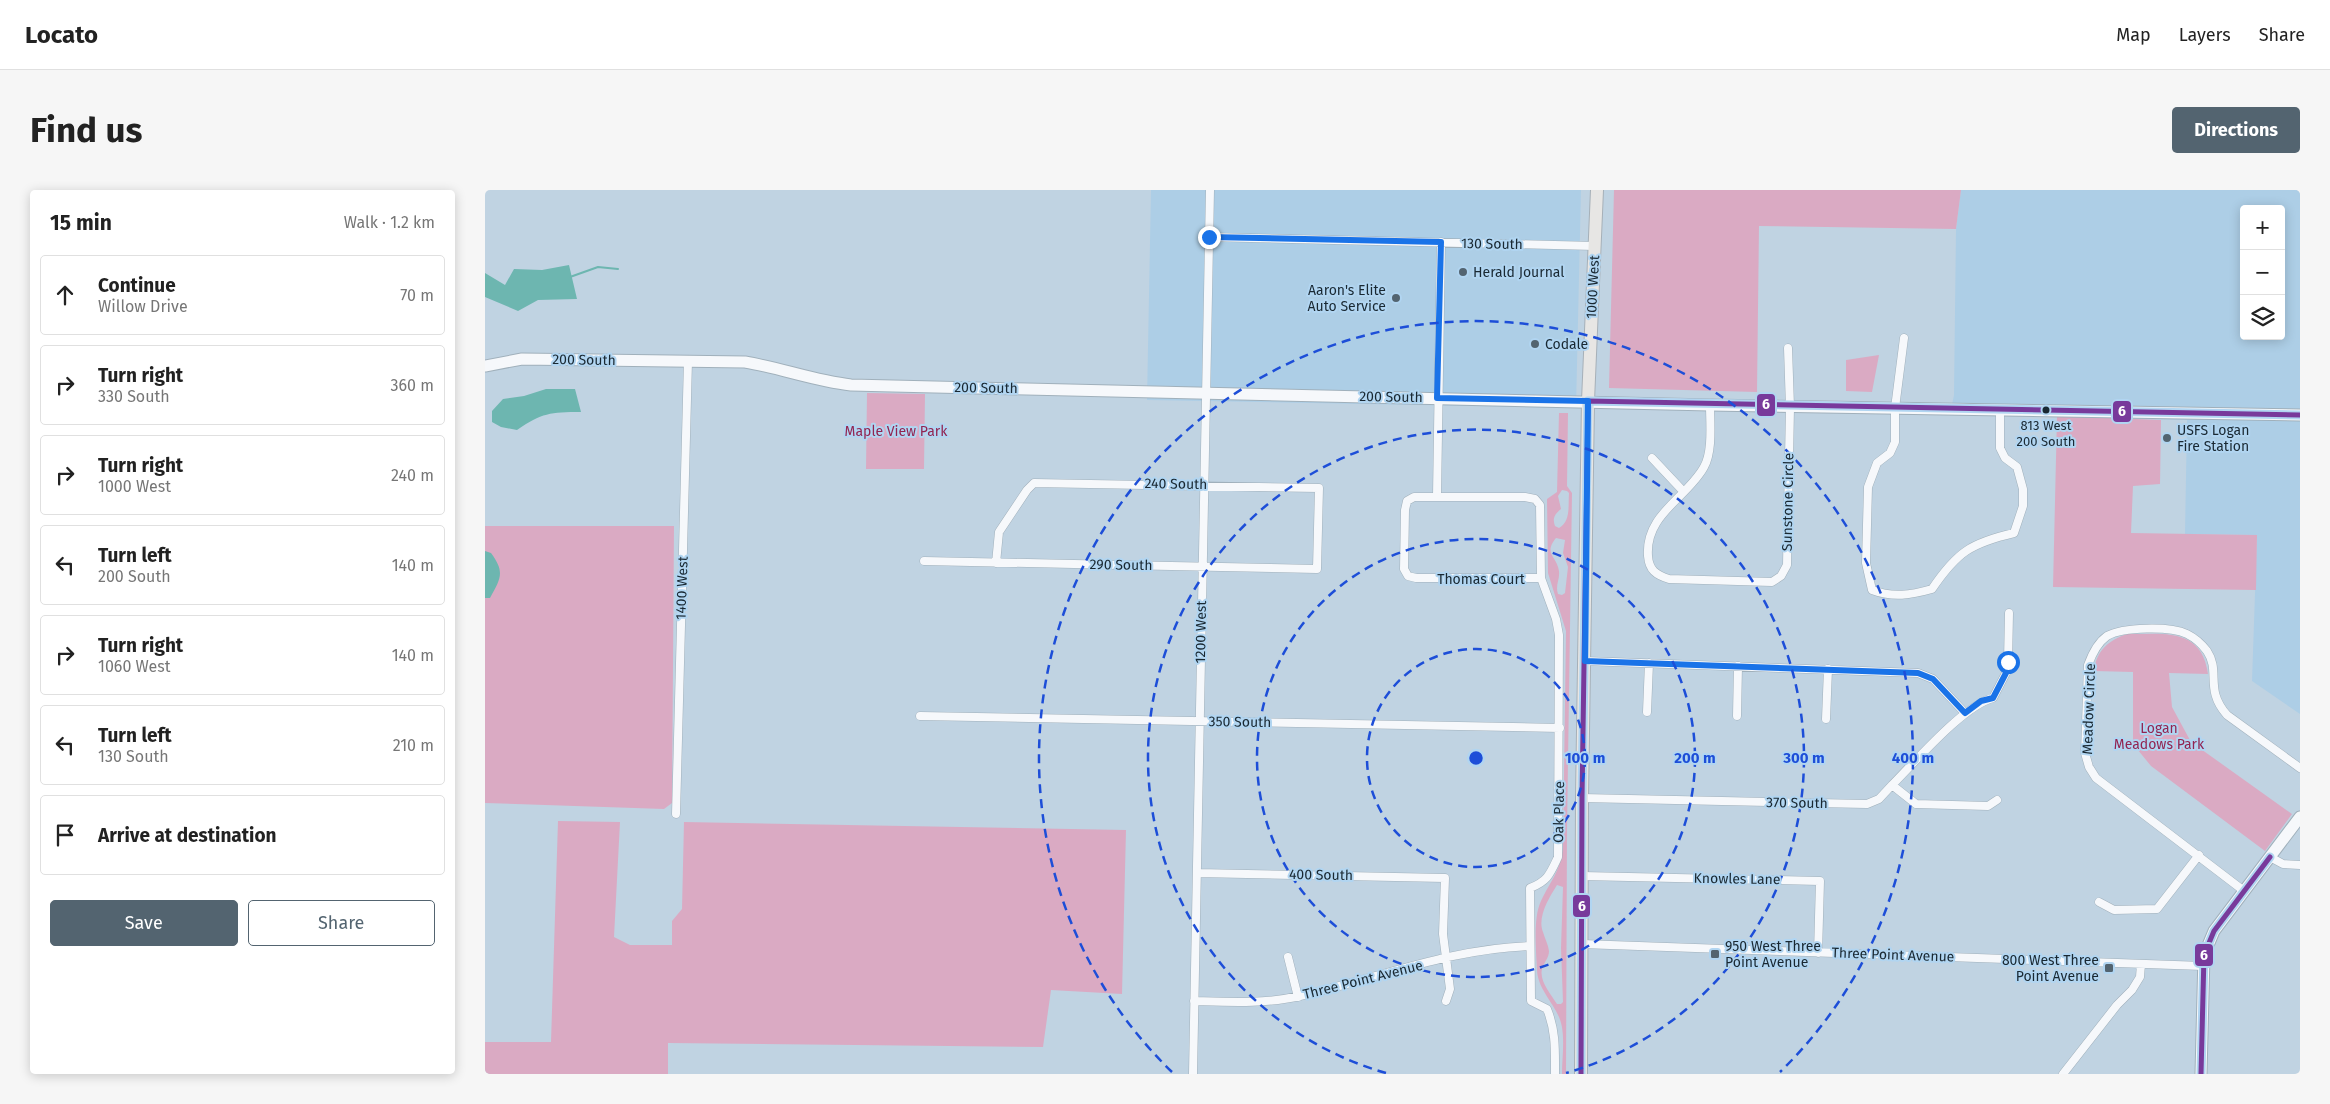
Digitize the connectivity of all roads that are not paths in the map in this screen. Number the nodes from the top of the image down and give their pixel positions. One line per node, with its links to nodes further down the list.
1 (1210, 190): 3 (street, 1200 West)
2 (1597, 190): 5 (main road, 1000 West)
3 (1209, 237): 4 (street, 130 South); 10 (street, 1200 West)
4 (1441, 242): 5 (street, 130 South); 11 (street)
5 (1595, 246): 12 (main road, 1000 West)
6 (1904, 338): 15 (street)
7 (1788, 348): 14 (street)
8 (688, 361): 9 (street, 200 South); 10 (street, 200 South); 43 (street, 1400 West)
9 (485, 366)
10 (1205, 393): 11 (street, 200 South); 19 (street, 1200 West)
11 (1437, 398): 12 (street, 200 South); 21 (street)
12 (1588, 401): 13 (street, 200 South); 28 (main road, 1000 West)
13 (1710, 405): 14 (street, 200 South); 20 (street, Sunstone Circle)
14 (1790, 407): 15 (street, 200 South); 20 (street, Sunstone Circle)
15 (1895, 408): 16 (street, 200 South); 16 (street)
16 (2000, 410): 17 (street, 200 South)
17 (2300, 415)
18 (1652, 458): 20 (street)
19 (1203, 484): 23 (street, 240 South); 24 (street, 1200 West); 25 (street, 240 South)
20 (1683, 491)
21 (1437, 496): 26 (street, Thomas Court); 26 (street, Thomas Court)
22 (924, 561): 23 (street, 290 South)
23 (996, 563): 24 (street, 290 South)
24 (1202, 566): 25 (street, 290 South); 37 (street, 1200 West)
25 (1317, 569)
26 (1541, 578): 38 (street, Oak Place)
27 (2009, 613): 33 (street, 370 South)
28 (1585, 661): 29 (street); 41 (main road, 1000 West)
29 (1649, 663): 30 (street); 32 (street)
30 (1739, 666): 31 (street); 35 (street)
31 (1828, 669): 33 (street); 36 (street)
32 (1647, 712)
33 (1965, 713): 40 (street, 370 South)
34 (920, 716): 37 (street, 350 South)
35 (1737, 716)
36 (1826, 719)
37 (1199, 721): 38 (street, 350 South); 48 (street, 1200 West)
38 (1560, 728): 53 (street, Oak Place)
39 (2300, 768): 45 (street, Meadow Circle)
40 (1891, 785): 41 (street, 370 South); 42 (street)
41 (1582, 798): 49 (main road, 1000 West)
42 (1997, 800)
43 (676, 814)
44 (2300, 817): 46 (street)
45 (2199, 855): 50 (street, Meadow Circle); 51 (street)
46 (2270, 857): 47 (street); 50 (street)
47 (2300, 865)
48 (1197, 873): 56 (street, 400 South); 60 (street, 1200 West)
49 (1582, 876): 52 (main road, 1000 West); 54 (street, Knowles Lane)
50 (2244, 891): 58 (street)
51 (2099, 902)
52 (1582, 944): 54 (street, Three Point Avenue); 64 (main road, 1000 West)
53 (1530, 946): 56 (street, Three Point Avenue); 63 (street)
54 (1818, 953): 57 (street, Three Point Avenue)
55 (1288, 957): 59 (street)
56 (1447, 958): 59 (street, Three Point Avenue); 61 (street)
57 (2141, 964): 58 (street, Three Point Avenue); 65 (street)
58 (2203, 966): 66 (street)
59 (1298, 997): 60 (street, Three Point Avenue)
60 (1195, 1001): 62 (street, 1200 West)
61 (1446, 1001)
62 (1193, 1074)
63 (1555, 1074)
64 (1581, 1074)
65 (2063, 1074)
66 (2201, 1074)

